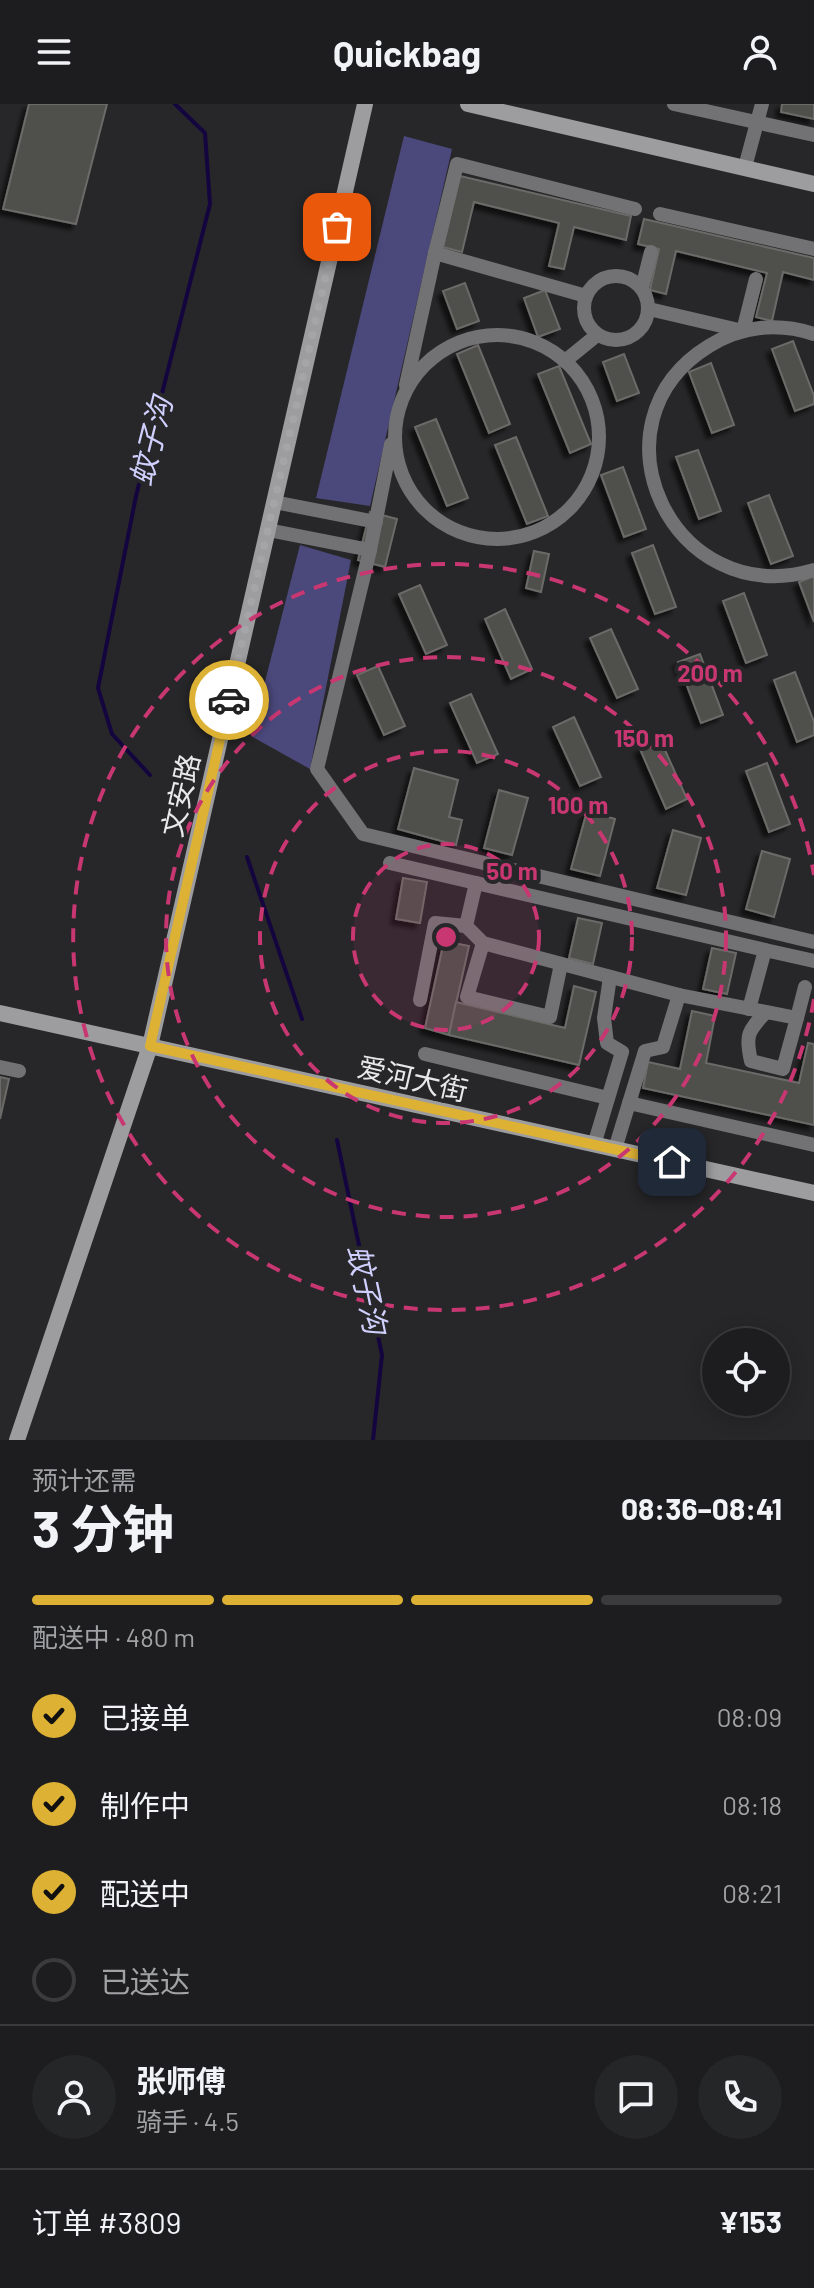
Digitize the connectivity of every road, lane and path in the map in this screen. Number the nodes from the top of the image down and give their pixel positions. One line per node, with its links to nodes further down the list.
1 (365, 104): 24 (main road, 文安路)
2 (468, 104): 7 (main road)
3 (674, 104): 5 (street)
4 (762, 104): 5 (street)
5 (757, 123): 6 (street); 7 (street)
6 (814, 135)
7 (745, 167): 8 (main road)
8 (814, 184)
9 (635, 209): 13 (street)
10 (660, 214): 11 (street)
11 (814, 249)
12 (651, 252): 15 (street)
13 (435, 253): 16 (street); 22 (street)
14 (756, 279): 18 (street)
15 (642, 288): 16 (street); 17 (street)
16 (586, 296): 20 (street)
17 (649, 309): 18 (street); 20 (street)
18 (743, 331): 19 (street); 28 (street)
19 (814, 334)
20 (597, 335): 21 (street)
21 (565, 361): 22 (street); 23 (street)
22 (404, 393): 23 (street)
23 (394, 428): 25 (street)
24 (274, 502): 25 (street); 26 (main road, 文安路)
25 (376, 522): 27 (street)
26 (268, 530): 27 (street); 45 (main road, 文安路)
27 (370, 550): 32 (street)
28 (814, 570)
29 (390, 863): 30 (street)
30 (476, 883): 31 (street); 34 (street)
31 (466, 926): 33 (street); 40 (street)
32 (814, 942)
33 (483, 943): 36 (street); 36 (street)
34 (765, 950): 35 (street); 41 (street)
35 (814, 961)
36 (561, 964): 37 (street)
37 (610, 977): 39 (street); 49 (street)
38 (805, 987): 44 (street)
39 (679, 995): 41 (street); 50 (street)
40 (420, 1000)
41 (749, 1009): 42 (street)
42 (766, 1012): 44 (street); 44 (street)
43 (0, 1013): 45 (main road, 爱河大街)
44 (797, 1018)
45 (150, 1046): 51 (main road, 爱河大街); 55 (main road, 文安路)
46 (425, 1054): 49 (street)
47 (0, 1067): 48 (street)
48 (19, 1071)
49 (608, 1098): 51 (street)
50 (629, 1103): 52 (street); 53 (street)
51 (594, 1145): 53 (main road, 爱河大街)
52 (814, 1145)
53 (615, 1149): 54 (main road, 爱河大街)
54 (814, 1193)
55 (17, 1440)

